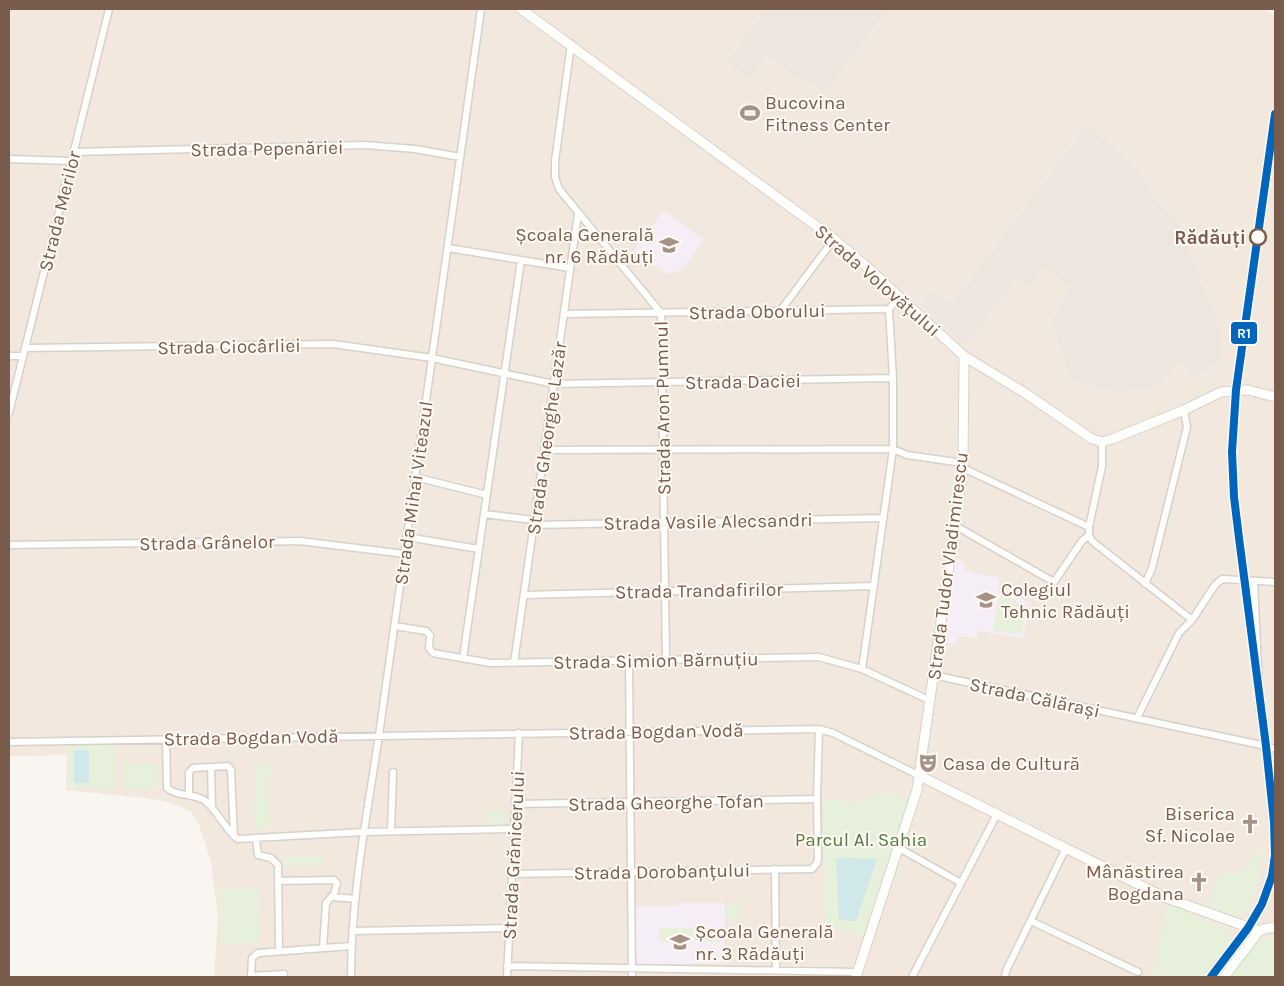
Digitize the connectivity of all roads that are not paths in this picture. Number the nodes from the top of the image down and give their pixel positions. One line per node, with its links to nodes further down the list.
1 (109, 9): 5 (street, Strada Merilor)
2 (481, 9): 6 (street, Strada Mihai Viteazul)
3 (521, 9): 4 (street, Strada Volovățului)
4 (571, 44): 9 (street, Strada Aron Pumnul); 10 (street, Strada Volovățului)
5 (74, 152): 6 (street, Strada Pepenăriei); 8 (street, Strada Merilor)
6 (460, 157): 11 (street, Strada Mihai Viteazul)
7 (9, 159): 8 (street)
8 (71, 161): 19 (street, Strada Merilor)
9 (578, 214): 13 (street, Strada Gheorghe Lazăr); 17 (street, Strada Aron Pumnul)
10 (834, 239): 14 (street, Strada Volovățului); 16 (street)
11 (448, 248): 12 (street); 23 (street, Strada Mihai Viteazul)
12 (522, 260): 13 (street); 24 (street)
13 (570, 268): 18 (street, Strada Gheorghe Lazăr)
14 (900, 296): 15 (street); 22 (street, Strada Volovățului)
15 (889, 309): 16 (street, Strada Oborului); 25 (street)
16 (781, 310): 17 (street, Strada Oborului)
17 (661, 313): 18 (street, Strada Oborului); 26 (street, Strada Aron Pumnul)
18 (564, 314): 27 (street, Strada Gheorghe Lazăr)
19 (25, 348): 21 (street, Strada Merilor); 23 (street, Strada Ciocârliei)
20 (9, 356): 21 (street)
21 (22, 356): 30 (street, Strada Merilor)
22 (964, 356): 31 (street, Strada Volovățului); 35 (street, Strada Tudor Vladimirescu)
23 (432, 358): 24 (street, Strada Ciocârliei); 36 (street, Strada Mihai Viteazul)
24 (505, 373): 27 (street, Strada Daciei); 37 (street)
25 (893, 378): 26 (street, Strada Daciei); 33 (street)
26 (662, 382): 27 (street, Strada Daciei); 32 (street, Strada Aron Pumnul)
27 (554, 384): 34 (street, Strada Gheorghe Lazăr)
28 (1275, 397): 29 (street)
29 (1184, 410): 31 (street); 51 (street)
30 (9, 413)
31 (1102, 442): 43 (street)
32 (663, 449): 33 (street); 34 (street); 41 (street, Strada Aron Pumnul)
33 (893, 449): 35 (street); 39 (street)
34 (544, 450): 40 (street, Strada Gheorghe Lazăr)
35 (963, 465): 42 (street, Strada Tudor Vladimirescu); 43 (street)
36 (415, 477): 37 (street); 45 (street, Strada Mihai Viteazul)
37 (487, 495): 38 (street)
38 (484, 514): 40 (street, Strada Vasile Alecsandri); 47 (street)
39 (883, 518): 41 (street, Strada Vasile Alecsandri); 52 (street)
40 (534, 522): 41 (street, Strada Vasile Alecsandri); 54 (street, Strada Gheorghe Lazăr)
41 (664, 522): 53 (street, Strada Aron Pumnul)
42 (954, 525): 44 (street); 62 (street, Strada Tudor Vladimirescu)
43 (1089, 527): 44 (street)
44 (1089, 535): 51 (street)
45 (407, 537): 47 (street); 48 (street, Strada Mihai Viteazul)
46 (9, 545): 48 (street, Strada Grânelor)
47 (479, 549): 57 (street)
48 (405, 554): 56 (street, Strada Mihai Viteazul)
49 (1254, 581): 50 (street); 55 (street); 64 (street)
50 (1275, 582)
51 (1146, 584): 55 (street)
52 (874, 586): 53 (street, Strada Trandafirilor); 61 (street)
53 (665, 591): 54 (street, Strada Trandafirilor); 58 (street, Strada Aron Pumnul)
54 (524, 594): 60 (street, Strada Gheorghe Lazăr)
55 (1192, 620): 65 (street)
56 (394, 626): 57 (street, Strada Simion Bărnuțiu); 69 (street, Strada Mihai Viteazul)
57 (463, 658): 60 (street, Strada Simion Bărnuțiu)
58 (666, 660): 59 (street, Strada Simion Bărnuțiu); 61 (street, Strada Simion Bărnuțiu)
59 (629, 661): 60 (street, Strada Simion Bărnuțiu); 67 (street)
60 (514, 663)
61 (862, 668): 63 (street, Strada Simion Bărnuțiu)
62 (933, 675): 63 (street, Strada Tudor Vladimirescu); 65 (street, Strada Călărași)
63 (929, 700): 75 (street, Strada Tudor Vladimirescu)
64 (1260, 711)
65 (1137, 718): 72 (street)
66 (820, 729): 67 (street, Strada Bogdan Vodă); 75 (street, Strada Bogdan Vodă); 77 (street)
67 (629, 731): 68 (street, Strada Bogdan Vodă); 78 (street)
68 (519, 733): 69 (street, Strada Bogdan Vodă); 79 (street, Strada Grănicerului)
69 (379, 735): 70 (street, Strada Bogdan Vodă); 84 (street, Strada Mihai Viteazul)
70 (166, 738): 71 (street, Strada Bogdan Vodă); 76 (street)
71 (9, 742)
72 (1275, 749)
73 (211, 767): 76 (street); 80 (street); 85 (street)
74 (393, 772): 83 (street)
75 (918, 775): 81 (street, Strada Bogdan Vodă); 87 (street, Strada Tudor Vladimirescu)
76 (189, 795): 80 (street)
77 (817, 799): 78 (street, Strada Gheorghe Tofan); 89 (street, Strada Dorobanțului)
78 (630, 802): 79 (street, Strada Gheorghe Tofan); 90 (street)
79 (515, 804): 82 (street, Strada Grănicerului)
80 (212, 808): 85 (street)
81 (997, 814): 88 (street, Strada Bogdan Vodă); 93 (street)
82 (514, 829): 83 (street); 91 (street, Strada Grănicerului)
83 (391, 831): 84 (street)
84 (364, 832): 86 (street); 95 (street, Strada Mihai Viteazul)
85 (234, 836): 86 (street)
86 (256, 838): 92 (street)
87 (899, 848): 93 (street); 109 (street, Strada Tudor Vladimirescu)
88 (1066, 848): 96 (street); 100 (street, Strada Bogdan Vodă)
89 (775, 869): 90 (street, Strada Dorobanțului); 106 (street)
90 (631, 872): 91 (street, Strada Dorobanțului); 105 (street)
91 (512, 874): 98 (street, Strada Grănicerului)
92 (278, 881): 94 (street); 103 (street)
93 (961, 883): 114 (street)
94 (333, 897): 95 (street); 102 (street)
95 (356, 899): 99 (street, Strada Mihai Viteazul)
96 (1031, 921): 107 (street); 115 (street)
97 (1275, 927): 100 (street)
98 (509, 928): 99 (street); 104 (street, Strada Grănicerului)
99 (352, 931): 101 (street, Strada Mihai Viteazul)
100 (1259, 932): 116 (street)
101 (351, 946): 102 (street); 111 (street, Strada Mihai Viteazul)
102 (323, 948): 103 (street)
103 (279, 951): 110 (street)
104 (507, 966): 105 (street); 112 (street, Strada Grănicerului)
105 (632, 967): 106 (street); 113 (street)
106 (776, 970): 109 (street)
107 (1138, 972)
108 (284, 974): 110 (street)
109 (857, 975)
110 (251, 977)
111 (351, 977)
112 (507, 977)
113 (632, 977)
114 (912, 977)
115 (1005, 977)
116 (1224, 977)

